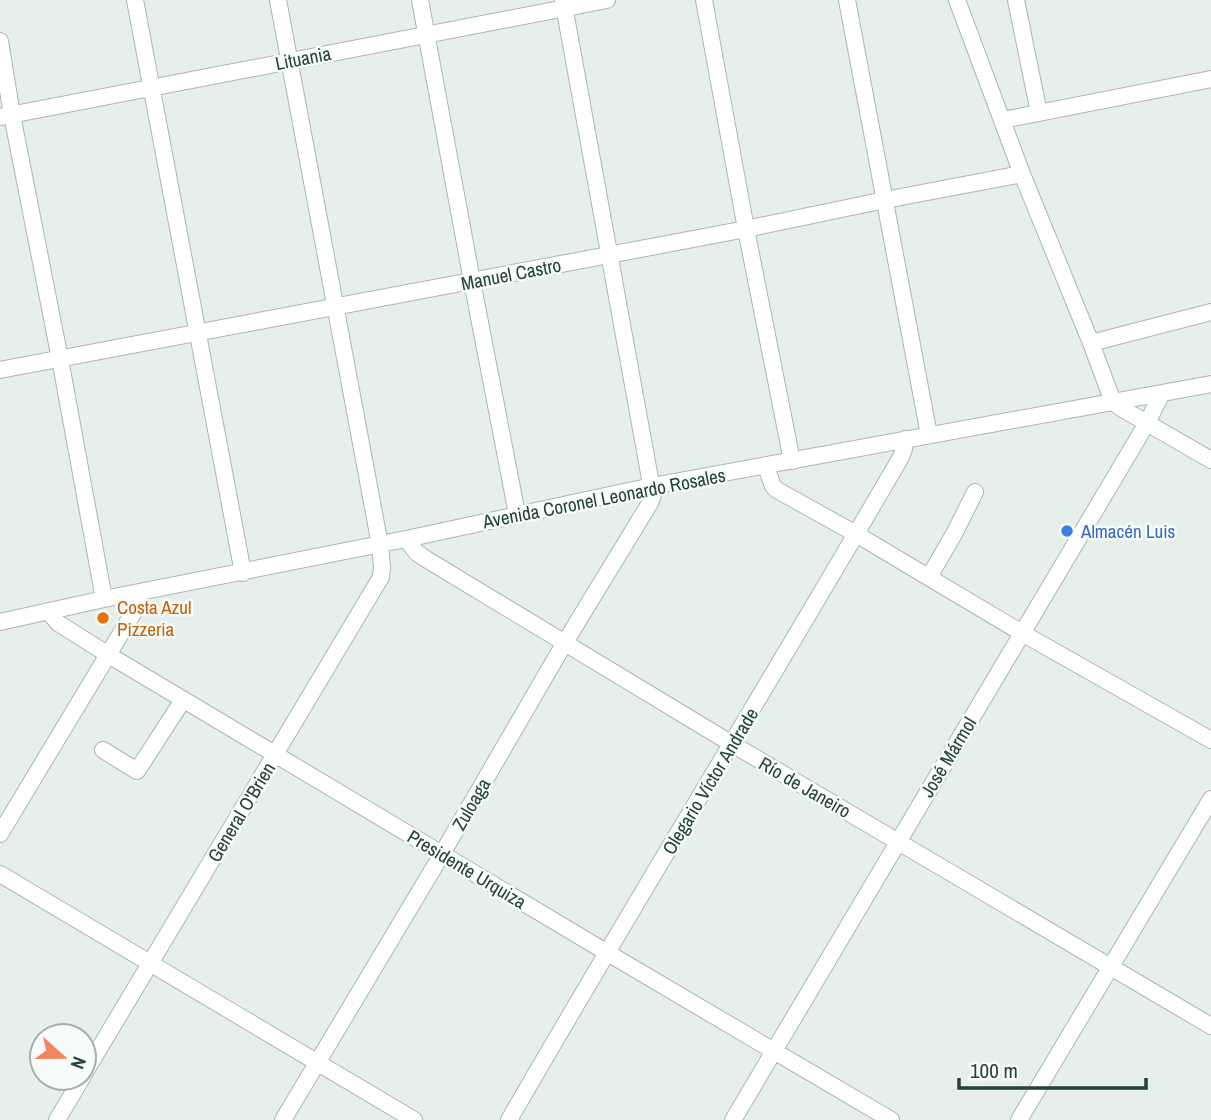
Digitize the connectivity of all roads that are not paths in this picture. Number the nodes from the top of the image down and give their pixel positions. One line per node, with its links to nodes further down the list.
1 (135, 0): 14 (street)
2 (278, 0): 12 (street, General O'Brien)
3 (420, 0): 10 (street)
4 (607, 0): 9 (street, Lituania)
5 (704, 0): 20 (street)
6 (846, 0): 19 (street)
7 (957, 0): 17 (street)
8 (1016, 0): 15 (street)
9 (564, 4): 10 (street, Lituania); 21 (street)
10 (427, 35): 12 (street, Lituania); 22 (street)
11 (0, 41): 16 (street)
12 (290, 61): 14 (street, Lituania); 23 (street, General O'Brien)
13 (1211, 79): 15 (street)
14 (151, 88): 16 (street, Lituania); 25 (street)
15 (1039, 113): 17 (street)
16 (6, 116): 27 (street)
17 (1003, 120): 18 (street)
18 (1022, 174): 19 (street, Manuel Castro); 26 (street)
19 (885, 200): 20 (street, Manuel Castro); 33 (street)
20 (746, 229): 21 (street, Manuel Castro); 36 (street)
21 (609, 255): 22 (street, Manuel Castro); 38 (street)
22 (472, 281): 23 (street, Manuel Castro); 40 (street)
23 (335, 307): 25 (street, Manuel Castro); 43 (street, General O'Brien)
24 (1211, 313): 26 (street)
25 (198, 332): 27 (street, Manuel Castro); 44 (street)
26 (1091, 343): 31 (street)
27 (60, 359): 28 (street, Manuel Castro); 47 (street)
28 (0, 370)
29 (1211, 384): 30 (street, Avenida Coronel Leonardo Rosales)
30 (1162, 393): 31 (street, Avenida Coronel Leonardo Rosales); 32 (street, José Mármol)
31 (1114, 402): 32 (street); 33 (street, Avenida Coronel Leonardo Rosales)
32 (1147, 423): 35 (street); 50 (street, José Mármol)
33 (929, 435): 34 (street, Avenida Coronel Leonardo Rosales)
34 (905, 439): 36 (street, Avenida Coronel Leonardo Rosales); 41 (street, Olegario Víctor Andrade)
35 (1211, 460)
36 (792, 461): 37 (street, Avenida Coronel Leonardo Rosales)
37 (766, 467): 38 (street, Avenida Coronel Leonardo Rosales); 41 (street)
38 (652, 486): 40 (street, Avenida Coronel Leonardo Rosales); 51 (street, Zuloaga)
39 (975, 492): 45 (street)
40 (517, 514): 42 (street, Avenida Coronel Leonardo Rosales)
41 (856, 534): 45 (street); 55 (street, Olegario Víctor Andrade)
42 (406, 539): 43 (street, Avenida Coronel Leonardo Rosales); 51 (street, Río de Janeiro)
43 (380, 545): 44 (street, Avenida Coronel Leonardo Rosales); 57 (street, General O'Brien)
44 (243, 573): 46 (street, Avenida Coronel Leonardo Rosales)
45 (929, 577): 50 (street)
46 (140, 592): 47 (street, Avenida Coronel Leonardo Rosales); 52 (street)
47 (104, 599): 48 (street, Avenida Coronel Leonardo Rosales)
48 (48, 611): 49 (street, Avenida Coronel Leonardo Rosales); 52 (street, Presidente Urquiza)
49 (0, 622)
50 (1022, 634): 54 (street); 60 (street, José Mármol)
51 (564, 644): 55 (street, Río de Janeiro); 61 (street, Zuloaga)
52 (107, 654): 53 (street, Presidente Urquiza); 59 (street)
53 (183, 700): 56 (street); 57 (street, Presidente Urquiza)
54 (1211, 740)
55 (732, 744): 60 (street, Río de Janeiro); 63 (street, Olegario Víctor Andrade)
56 (103, 750)
57 (275, 754): 61 (street, Presidente Urquiza); 64 (street, General O'Brien)
58 (1211, 799): 65 (street)
59 (0, 834)
60 (898, 841): 65 (street, Río de Janeiro); 68 (street, José Mármol)
61 (442, 853): 63 (street, Presidente Urquiza); 69 (street, Zuloaga)
62 (0, 874): 64 (street)
63 (606, 952): 68 (street, Presidente Urquiza); 74 (street, Olegario Víctor Andrade)
64 (150, 963): 67 (street, General O'Brien); 69 (street)
65 (1111, 967): 66 (street, Río de Janeiro); 77 (street)
66 (1211, 1026)
67 (98, 1051)
68 (774, 1052): 75 (street, José Mármol); 76 (street, Presidente Urquiza)
69 (317, 1062): 72 (street, Zuloaga); 73 (street)
70 (74, 1092): 71 (street, General O'Brien)
71 (57, 1120)
72 (283, 1120)
73 (414, 1120)
74 (509, 1120)
75 (733, 1120)
76 (891, 1120)
77 (1018, 1120)

